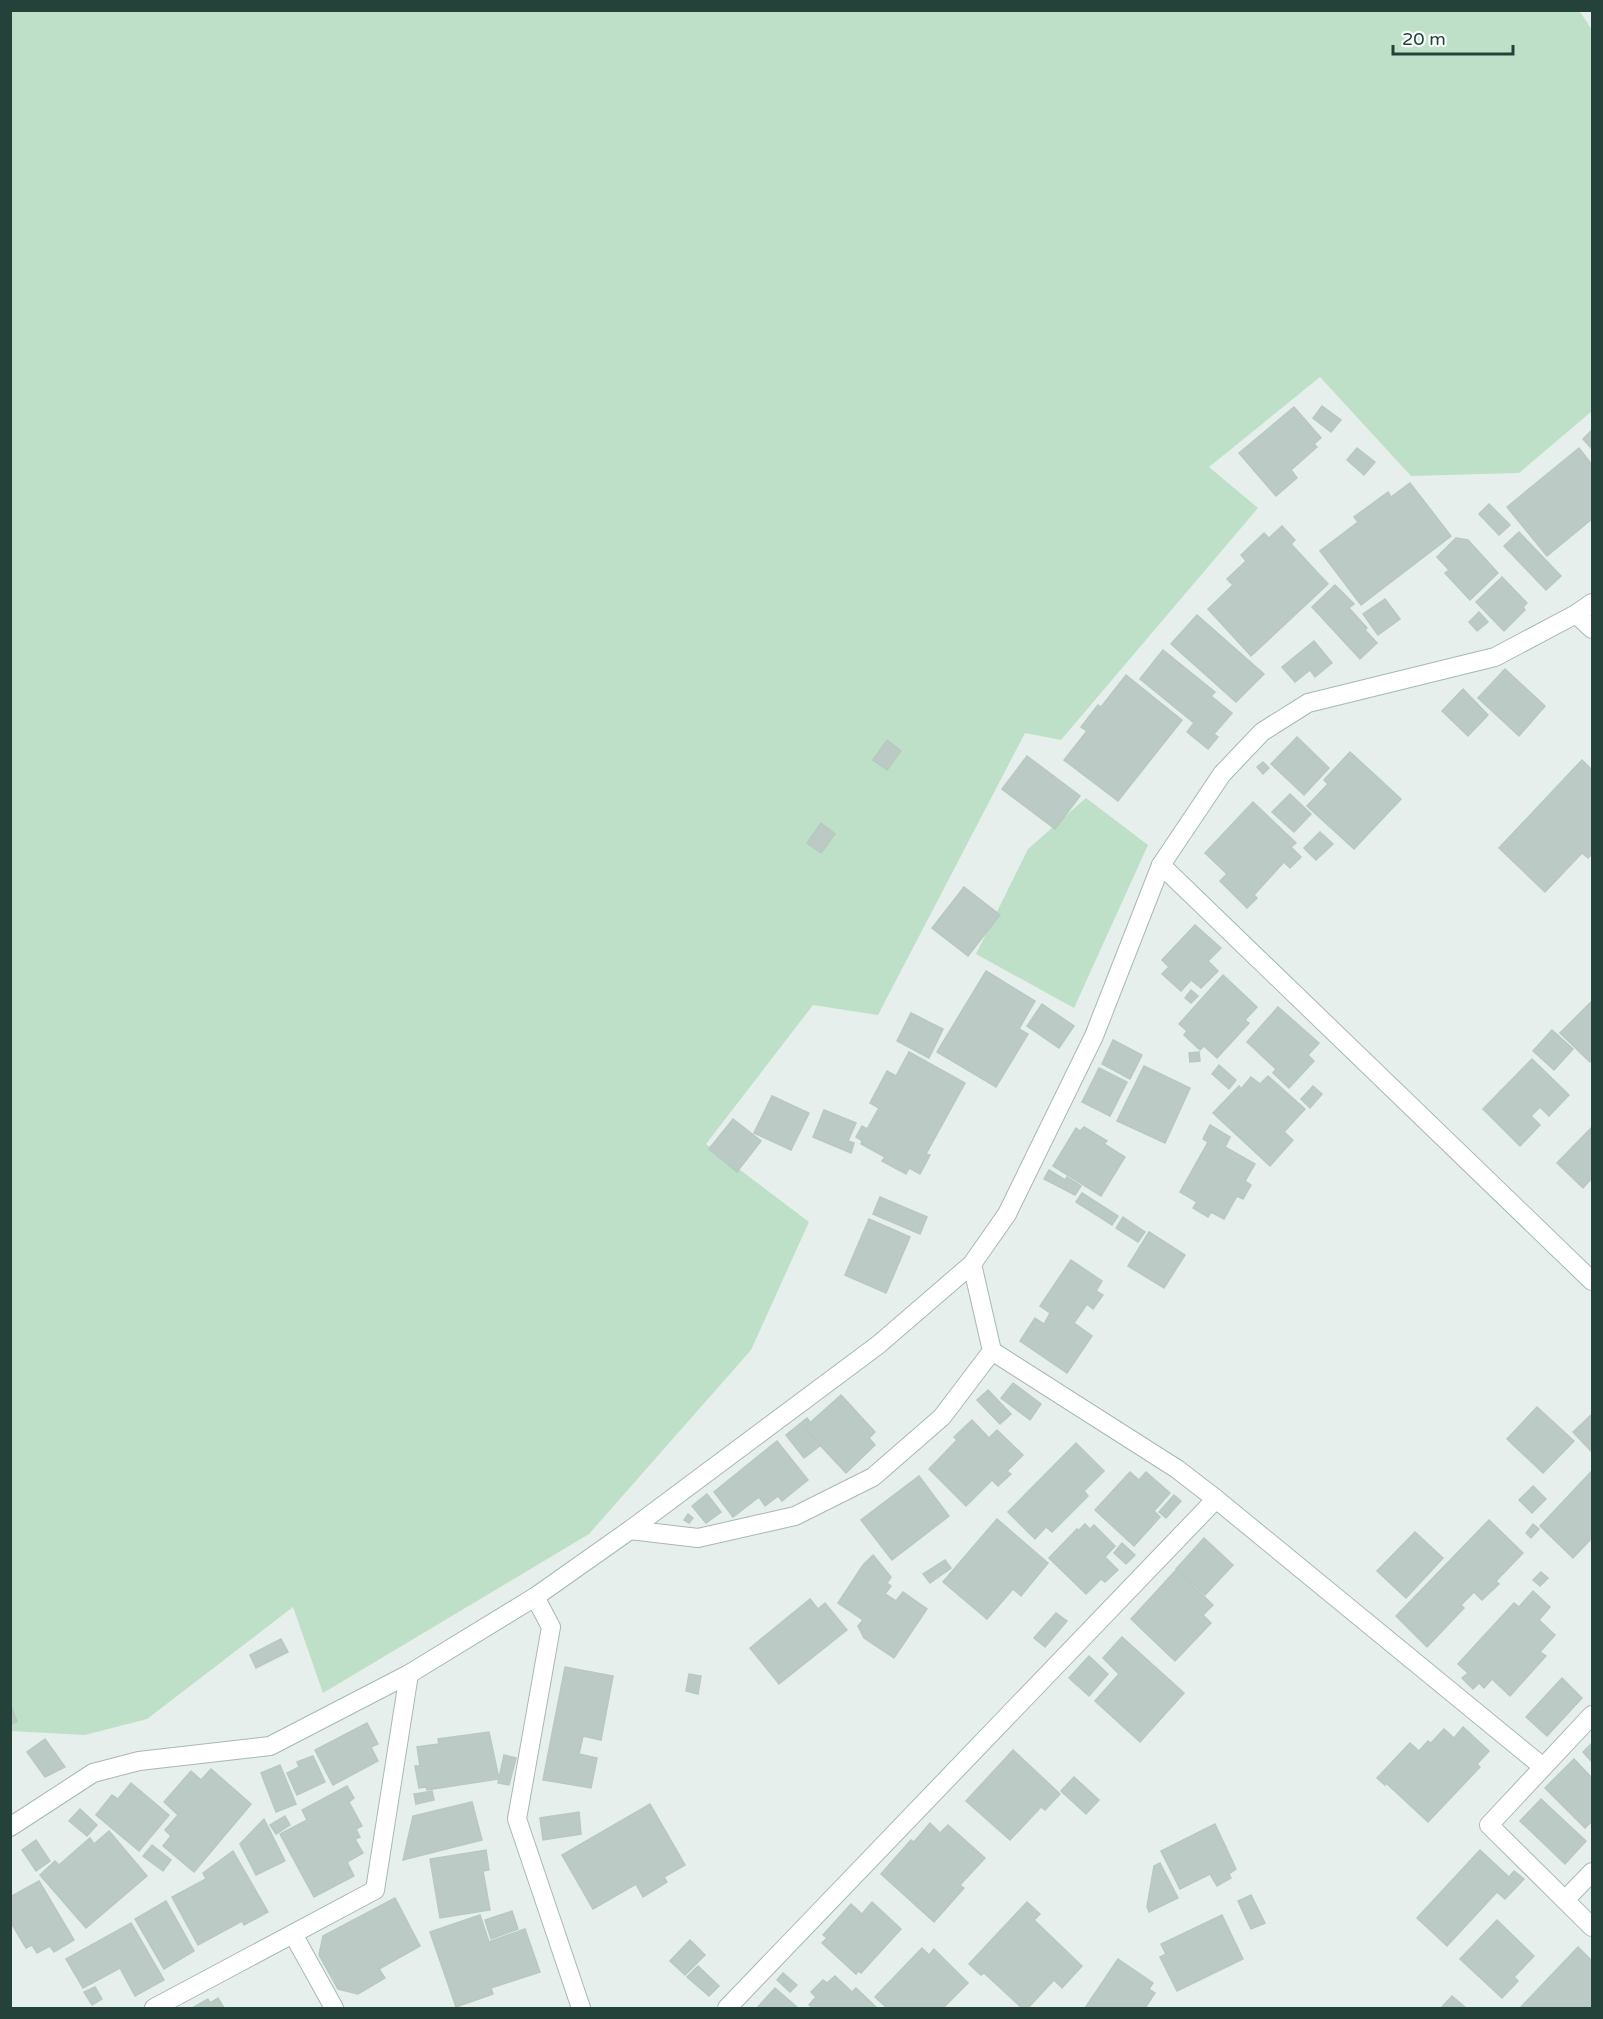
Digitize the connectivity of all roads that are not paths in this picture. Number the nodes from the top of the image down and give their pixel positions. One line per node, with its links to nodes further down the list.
1 (1593, 603): 2 (street)
2 (1576, 614): 3 (street); 4 (street)
3 (1593, 629)
4 (1161, 865): 5 (street); 6 (street)
5 (972, 1264): 7 (street); 9 (street)
6 (1593, 1281)
7 (992, 1351): 8 (street); 9 (street)
8 (1216, 1499): 13 (street); 22 (street)
9 (630, 1530): 10 (street)
10 (535, 1597): 11 (street); 21 (street)
11 (409, 1674): 14 (street); 18 (street)
12 (1593, 1715): 13 (street)
13 (1543, 1767): 16 (street)
14 (13, 1821)
15 (1593, 1872): 16 (street)
16 (1565, 1900): 17 (street)
17 (1593, 1927)
18 (293, 1935): 19 (street); 20 (street)
19 (154, 2008)
20 (334, 2008)
21 (581, 2008)
22 (727, 2008)

